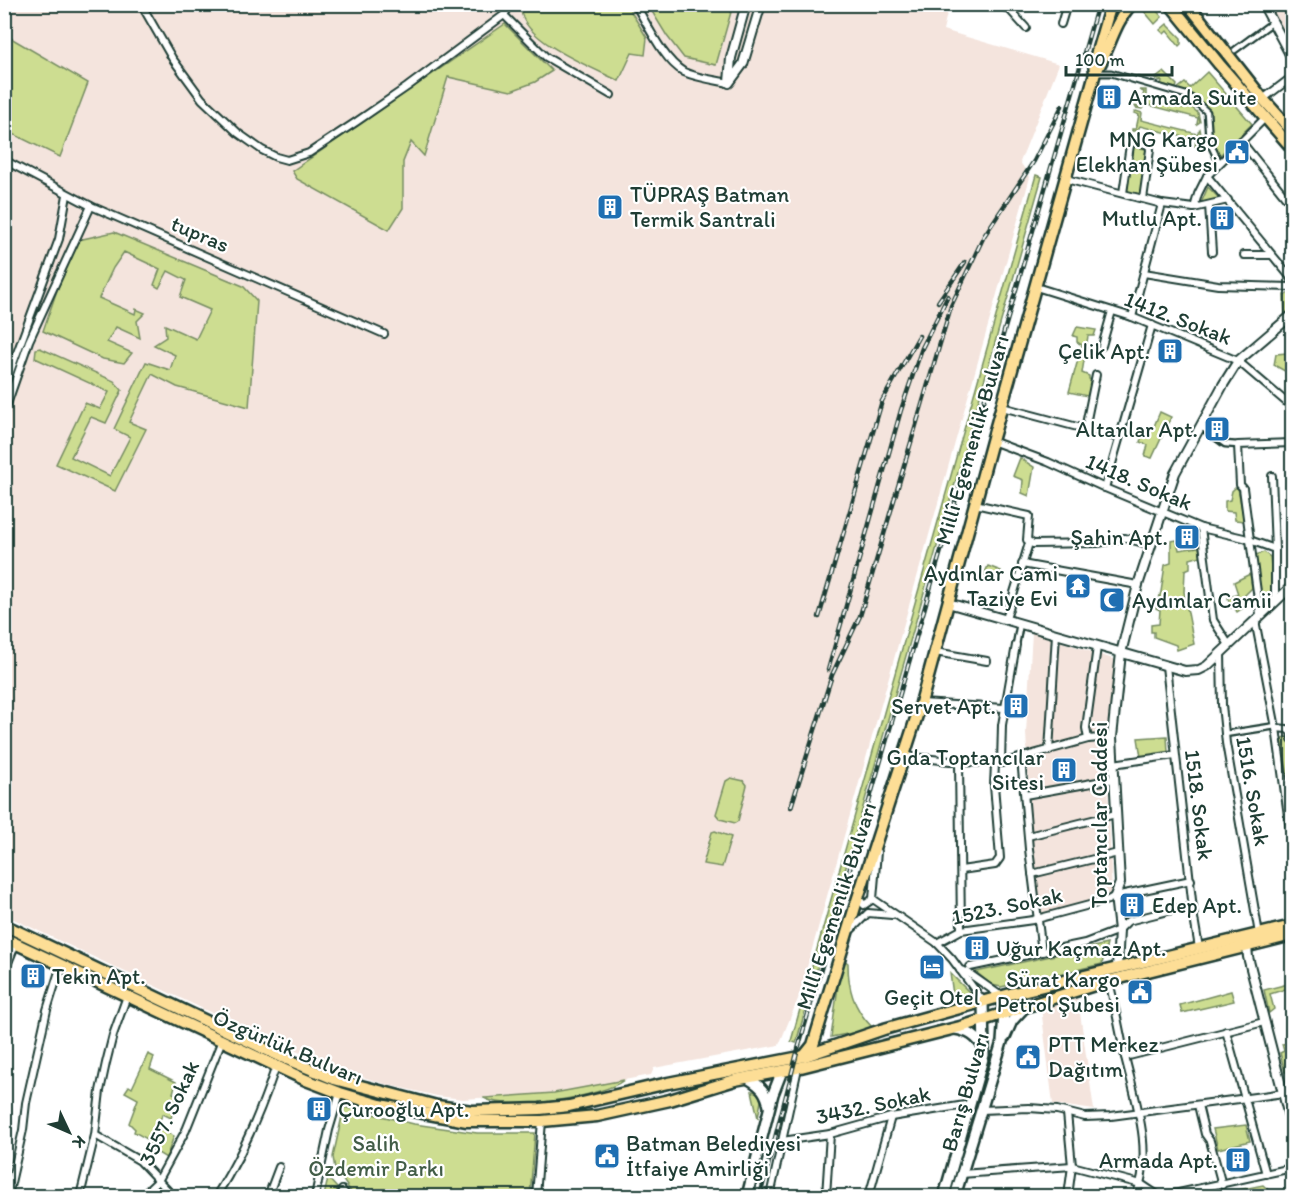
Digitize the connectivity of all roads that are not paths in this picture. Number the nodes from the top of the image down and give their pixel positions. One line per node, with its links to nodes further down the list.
1 (141, 4): 14 (street)
2 (512, 4): 14 (street)
3 (635, 4): 22 (street)
4 (746, 4): 22 (street)
5 (760, 4): 22 (street)
6 (995, 4): 13 (street)
7 (1067, 4): 16 (street)
8 (1111, 4): 20 (main road)
9 (1170, 4): 25 (main road)
10 (1188, 4): 24 (main road)
11 (1263, 4): 15 (street)
12 (1129, 6): 20 (main road)
13 (1010, 7): 17 (street)
14 (504, 15): 23 (street)
15 (1273, 22): 18 (street); 19 (street)
16 (1061, 24)
17 (1026, 28)
18 (1235, 50)
19 (1293, 58)
20 (1095, 73): 30 (street); 32 (main road, Millî Egemenlik Bulvarı)
21 (1293, 77): 24 (street)
22 (729, 83)
23 (611, 95)
24 (1263, 99): 26 (main road)
25 (1265, 118): 27 (street); 28 (main road)
26 (1293, 131)
27 (1240, 141): 30 (street); 39 (street)
28 (1293, 148)
29 (4, 160): 34 (street, tupras)
30 (1219, 162): 31 (street)
31 (1207, 176): 36 (street); 41 (street)
32 (1066, 179): 33 (street); 47 (main road, Millî Egemenlik Bulvarı)
33 (1123, 193): 35 (street); 35 (street)
34 (67, 195): 40 (street, tupras); 57 (street)
35 (1143, 199): 37 (street)
36 (1228, 200): 38 (street); 44 (street)
37 (1162, 204): 41 (street); 45 (street)
38 (1209, 205): 41 (street); 42 (street)
39 (1293, 205)
40 (91, 206): 53 (street, tupras); 60 (street)
41 (1194, 208)
42 (1212, 252)
43 (1244, 255): 44 (street)
44 (1271, 255): 46 (street)
45 (1144, 273): 48 (street); 50 (street)
46 (1293, 279)
47 (1036, 287): 49 (street, 1412. Sokak); 58 (main road, Millî Egemenlik Bulvarı)
48 (1293, 287)
49 (1112, 311): 50 (street, 1412. Sokak); 54 (street)
50 (1132, 317): 52 (street, 1412. Sokak)
51 (1291, 320): 55 (street, Toptancılar Caddesi)
52 (1152, 325): 55 (street, 1412. Sokak); 63 (street)
53 (384, 334)
54 (1102, 346)
55 (1238, 361): 59 (street, 1412. Sokak); 61 (street, Toptancılar Caddesi)
56 (1096, 375): 62 (street)
57 (4, 388)
58 (1002, 407): 62 (street); 64 (main road, Millî Egemenlik Bulvarı)
59 (1293, 407)
60 (4, 413)
61 (1200, 426): 66 (street); 70 (street, Toptancılar Caddesi)
62 (1085, 429): 63 (street)
63 (1119, 438): 68 (street)
64 (992, 441): 68 (street, 1418. Sokak); 69 (main road, Millî Egemenlik Bulvarı)
65 (1293, 443): 66 (street)
66 (1238, 445): 72 (street)
67 (1272, 476): 75 (street)
68 (1105, 488): 70 (street, 1418. Sokak)
69 (975, 504): 73 (street); 80 (main road, Millî Egemenlik Bulvarı)
70 (1161, 512): 71 (street, 1418. Sokak); 74 (street, Toptancılar Caddesi)
71 (1201, 528): 72 (street, 1418. Sokak); 86 (street)
72 (1251, 540): 75 (street, 1418. Sokak); 81 (street)
73 (1029, 543): 74 (street); 76 (street)
74 (1151, 545): 77 (street, Toptancılar Caddesi)
75 (1275, 549): 79 (street)
76 (1022, 564): 77 (street); 82 (street)
77 (1138, 585): 90 (street, Toptancılar Caddesi)
78 (1293, 586): 79 (street)
79 (1275, 602): 81 (street)
80 (948, 603): 82 (street); 88 (main road, Millî Egemenlik Bulvarı)
81 (1257, 617): 86 (street); 95 (street)
82 (1006, 619): 83 (street)
83 (1020, 623): 84 (street); 85 (street)
84 (1056, 634): 87 (street); 100 (street)
85 (1016, 645): 94 (street)
86 (1229, 645): 89 (street)
87 (1097, 647): 90 (street); 98 (street)
88 (935, 652): 91 (street); 93 (main road, Millî Egemenlik Bulvarı)
89 (1221, 652): 92 (street); 96 (street, 1516. Sokak)
90 (1121, 653): 92 (street); 97 (street, Toptancılar Caddesi)
91 (987, 661)
92 (1166, 666): 101 (street, 1518. Sokak)
93 (921, 703): 94 (street); 102 (main road, Millî Egemenlik Bulvarı)
94 (1004, 708): 105 (street)
95 (1276, 727): 96 (street); 99 (street); 112 (street)
96 (1225, 734): 128 (street, 1516. Sokak)
97 (1112, 737): 98 (street); 106 (street, Toptancılar Caddesi)
98 (1088, 739): 100 (street)
99 (1293, 739)
100 (1049, 751): 103 (street)
101 (1175, 755): 106 (street); 116 (street, 1518. Sokak)
102 (905, 756): 104 (street); 110 (main road, Millî Egemenlik Bulvarı)
103 (1021, 758): 105 (street); 108 (street)
104 (958, 762): 105 (street); 114 (street)
105 (998, 764): 114 (street)
106 (1113, 764): 107 (street, Toptancılar Caddesi)
107 (1114, 779): 108 (street); 109 (street, Toptancılar Caddesi)
108 (1025, 795): 111 (street)
109 (1116, 813): 111 (street); 113 (street, Toptancılar Caddesi)
110 (879, 836): 118 (main road, Millî Egemenlik Bulvarı); 119 (street)
111 (1028, 836): 115 (street)
112 (1293, 845)
113 (1118, 853): 115 (street); 117 (street, Toptancılar Caddesi)
114 (961, 870): 125 (street)
115 (1032, 874): 122 (street)
116 (1191, 880): 117 (street, 1523. Sokak); 120 (street, 1518. Sokak)
117 (1115, 896): 122 (street, 1523. Sokak); 126 (street, Toptancılar Caddesi)
118 (858, 897): 119 (street); 127 (main road, Millî Egemenlik Bulvarı)
119 (873, 899): 121 (street)
120 (1193, 907): 126 (street); 133 (street, 1518. Sokak)
121 (896, 915): 127 (street); 131 (street)
122 (1038, 919): 125 (street, 1523. Sokak); 134 (street)
123 (4, 925): 162 (main road, Özgürlük Bulvarı)
124 (1293, 926): 128 (main road, Özgürlük Bulvarı)
125 (961, 930): 131 (street, 1523. Sokak)
126 (1119, 930): 134 (street); 138 (street, Toptancılar Caddesi)
127 (848, 933): 147 (main road, Millî Egemenlik Bulvarı)
128 (1259, 934): 133 (main road, Özgürlük Bulvarı)
129 (1293, 935): 132 (main road, Özgürlük Bulvarı)
130 (10, 940): 135 (main road, Özgürlük Bulvarı); 139 (street)
131 (937, 943): 137 (street)
132 (1247, 946): 140 (main road, Özgürlük Bulvarı); 148 (street)
133 (1199, 948): 138 (main road, Özgürlük Bulvarı)
134 (1042, 952): 136 (street)
135 (61, 964): 141 (main road, Özgürlük Bulvarı); 189 (street)
136 (970, 967)
137 (959, 969): 142 (street); 143 (street)
138 (1117, 969): 142 (main road, Özgürlük Bulvarı)
139 (4, 970)
140 (1109, 981): 144 (main road, Özgürlük Bulvarı); 157 (street)
141 (127, 996): 151 (main road, Özgürlük Bulvarı); 178 (street)
142 (1001, 996): 143 (main road, Özgürlük Bulvarı); 145 (main road, Barış Bulvarı)
143 (983, 1001): 146 (main road, Barış Bulvarı); 153 (main road, Özgürlük Bulvarı)
144 (1024, 1008): 145 (main road, Özgürlük Bulvarı); 152 (main road)
145 (1004, 1013): 146 (main road, Özgürlük Bulvarı); 152 (main road, Barış Bulvarı)
146 (985, 1018): 149 (main road, Özgürlük Bulvarı); 154 (main road, Barış Bulvarı)
147 (820, 1021): 153 (main road); 156 (main road, Millî Egemenlik Bulvarı)
148 (1264, 1022): 150 (street); 165 (street)
149 (952, 1029): 154 (main road); 155 (main road, Özgürlük Bulvarı)
150 (1226, 1031): 157 (street); 166 (street)
151 (222, 1040): 158 (main road, Özgürlük Bulvarı); 185 (street, 3557. Sokak)
152 (1002, 1042): 171 (main road, Barış Bulvarı)
153 (830, 1048): 155 (main road); 156 (main road, Özgürlük Bulvarı)
154 (984, 1048): 167 (main road, Barış Bulvarı)
155 (843, 1055): 159 (main road, Özgürlük Bulvarı)
156 (805, 1056): 162 (main road, Özgürlük Bulvarı)
157 (1125, 1057): 173 (street)
158 (276, 1066): 164 (main road, Özgürlük Bulvarı); 193 (street)
159 (798, 1068): 160 (main road, Özgürlük Bulvarı); 179 (street)
160 (782, 1071): 161 (main road, Özgürlük Bulvarı); 170 (main road)
161 (749, 1079): 169 (main road, Özgürlük Bulvarı); 170 (main road)
162 (635, 1090): 169 (main road)
163 (1293, 1092): 165 (street)
164 (340, 1093): 175 (main road, Özgürlük Bulvarı); 195 (street)
165 (1283, 1094): 166 (street); 176 (street)
166 (1245, 1099): 168 (street); 184 (street)
167 (971, 1104): 174 (street, 3432. Sokak); 202 (main road, Barış Bulvarı)
168 (1198, 1106): 173 (street); 187 (street)
169 (637, 1107): 175 (main road, Özgürlük Bulvarı)
170 (769, 1108): 198 (main road)
171 (981, 1110): 172 (street); 183 (main road, Barış Bulvarı)
172 (1066, 1113): 173 (street); 180 (street)
173 (1140, 1114): 186 (street)
174 (891, 1117): 177 (street, 3432. Sokak); 201 (street)
175 (542, 1121): 197 (street)
176 (1293, 1128)
177 (830, 1134): 179 (street, 3432. Sokak); 200 (street)
178 (95, 1135): 185 (street); 190 (street)
179 (782, 1141): 199 (street)
180 (1072, 1166): 183 (street); 186 (street); 204 (street)
181 (279, 1167): 194 (street)
182 (1293, 1168): 184 (street)
183 (962, 1174): 203 (main road, Barış Bulvarı)
184 (1266, 1174): 187 (street)
185 (158, 1181): 191 (street, 3557. Sokak); 192 (street)
186 (1141, 1184): 205 (street); 206 (street)
187 (1222, 1185): 207 (street)
188 (342, 1190): 196 (street)
189 (8, 1197)
190 (81, 1197)
191 (142, 1197)
192 (173, 1197)
193 (216, 1197)
194 (268, 1197)
195 (315, 1197)
196 (347, 1197)
197 (536, 1197)
198 (747, 1197)
199 (770, 1197)
200 (826, 1197)
201 (869, 1197)
202 (944, 1197)
203 (955, 1197)
204 (1068, 1197)
205 (1136, 1197)
206 (1159, 1197)
207 (1165, 1197)

